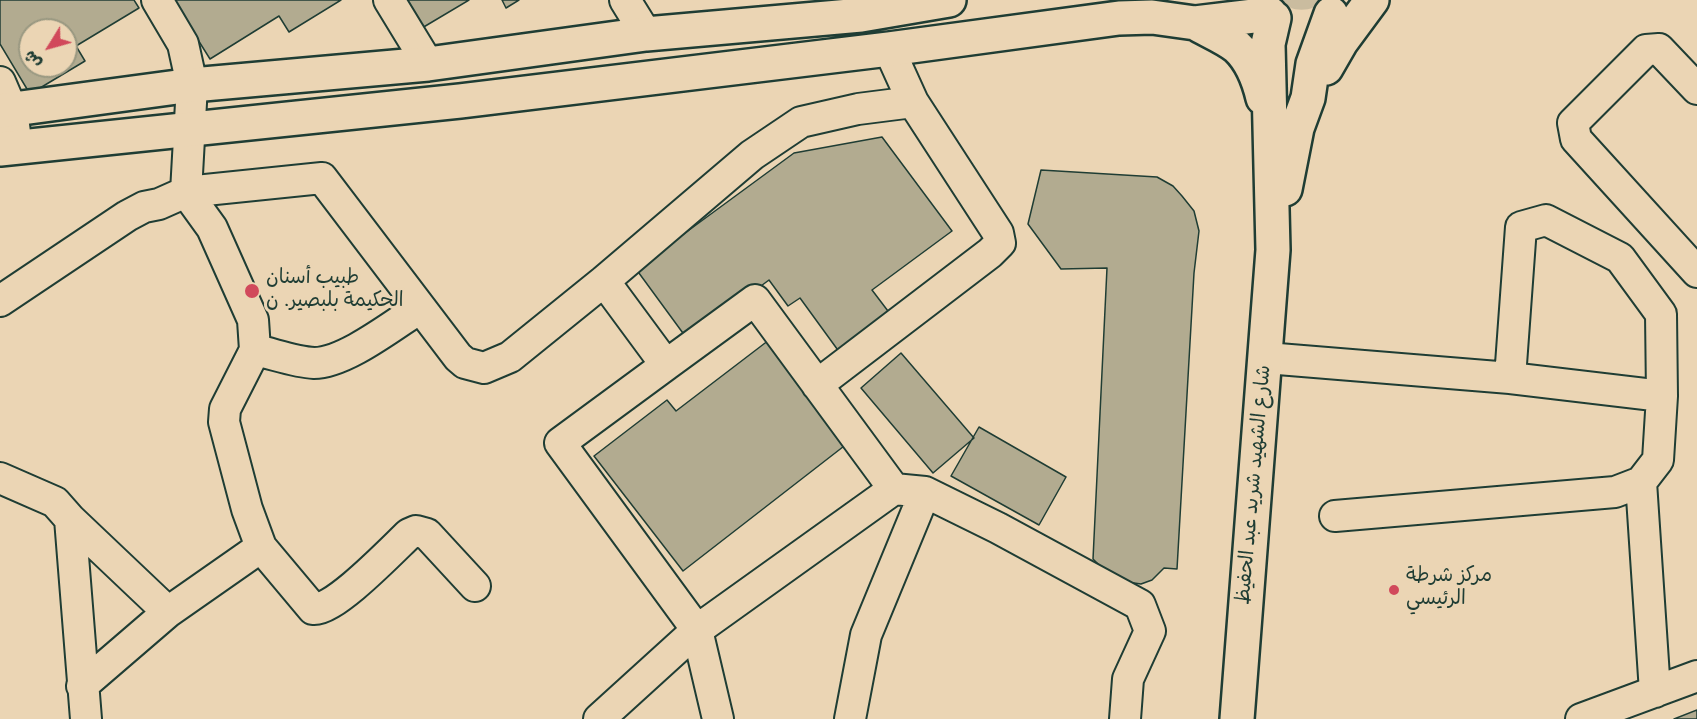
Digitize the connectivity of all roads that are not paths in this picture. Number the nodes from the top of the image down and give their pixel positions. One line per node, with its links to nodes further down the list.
1 (157, 0): 12 (street)
2 (389, 0): 11 (street)
3 (625, 0): 9 (street)
4 (950, 0): 6 (main road)
5 (1346, 4): 7 (main road); 14 (main road); 14 (main road)
6 (857, 8): 9 (main road)
7 (1268, 11): 8 (main road); 17 (main road)
8 (1195, 24): 10 (main road); 17 (main road)
9 (646, 34): 11 (main road)
10 (889, 49): 16 (street); 18 (main road)
11 (428, 64): 12 (main road)
12 (192, 85): 15 (main road); 18 (street)
13 (1697, 89): 21 (street)
14 (1308, 98): 22 (main road)
15 (4, 101): 19 (street)
16 (913, 102): 25 (street); 32 (street)
17 (1270, 123): 22 (main road)
18 (191, 129): 19 (main road); 20 (street)
19 (9, 148)
20 (186, 192): 26 (street); 27 (street); 28 (street)
21 (1655, 226): 23 (street); 24 (street)
22 (1273, 250): 29 (main road, شارع الشهيد شريد عبد الحفيظ)
23 (1692, 256)
24 (1620, 258): 31 (street); 33 (street)
25 (604, 281): 27 (street); 30 (street)
26 (0, 301)
27 (420, 308): 28 (street)
28 (255, 350): 40 (street)
29 (1266, 358): 31 (street); 52 (main road, شارع الشهيد شريد عبد الحفيظ)
30 (666, 365): 32 (street); 43 (street)
31 (1510, 378): 33 (street)
32 (817, 385): 36 (street)
33 (1662, 396): 35 (street)
34 (0, 478): 39 (street)
35 (1641, 483): 38 (street); 46 (street)
36 (894, 489): 37 (street); 43 (street)
37 (925, 492): 50 (street); 51 (street)
38 (1335, 516)
39 (70, 519): 42 (street); 45 (street)
40 (261, 547): 41 (street); 42 (street)
41 (475, 586)
42 (168, 612): 45 (street)
43 (697, 630): 48 (street); 49 (street)
44 (1697, 676): 46 (street)
45 (82, 686): 47 (street)
46 (1655, 692): 53 (street)
47 (86, 719)
48 (599, 719)
49 (718, 719)
50 (850, 719)
51 (1125, 719)
52 (1237, 719)
53 (1581, 719)

